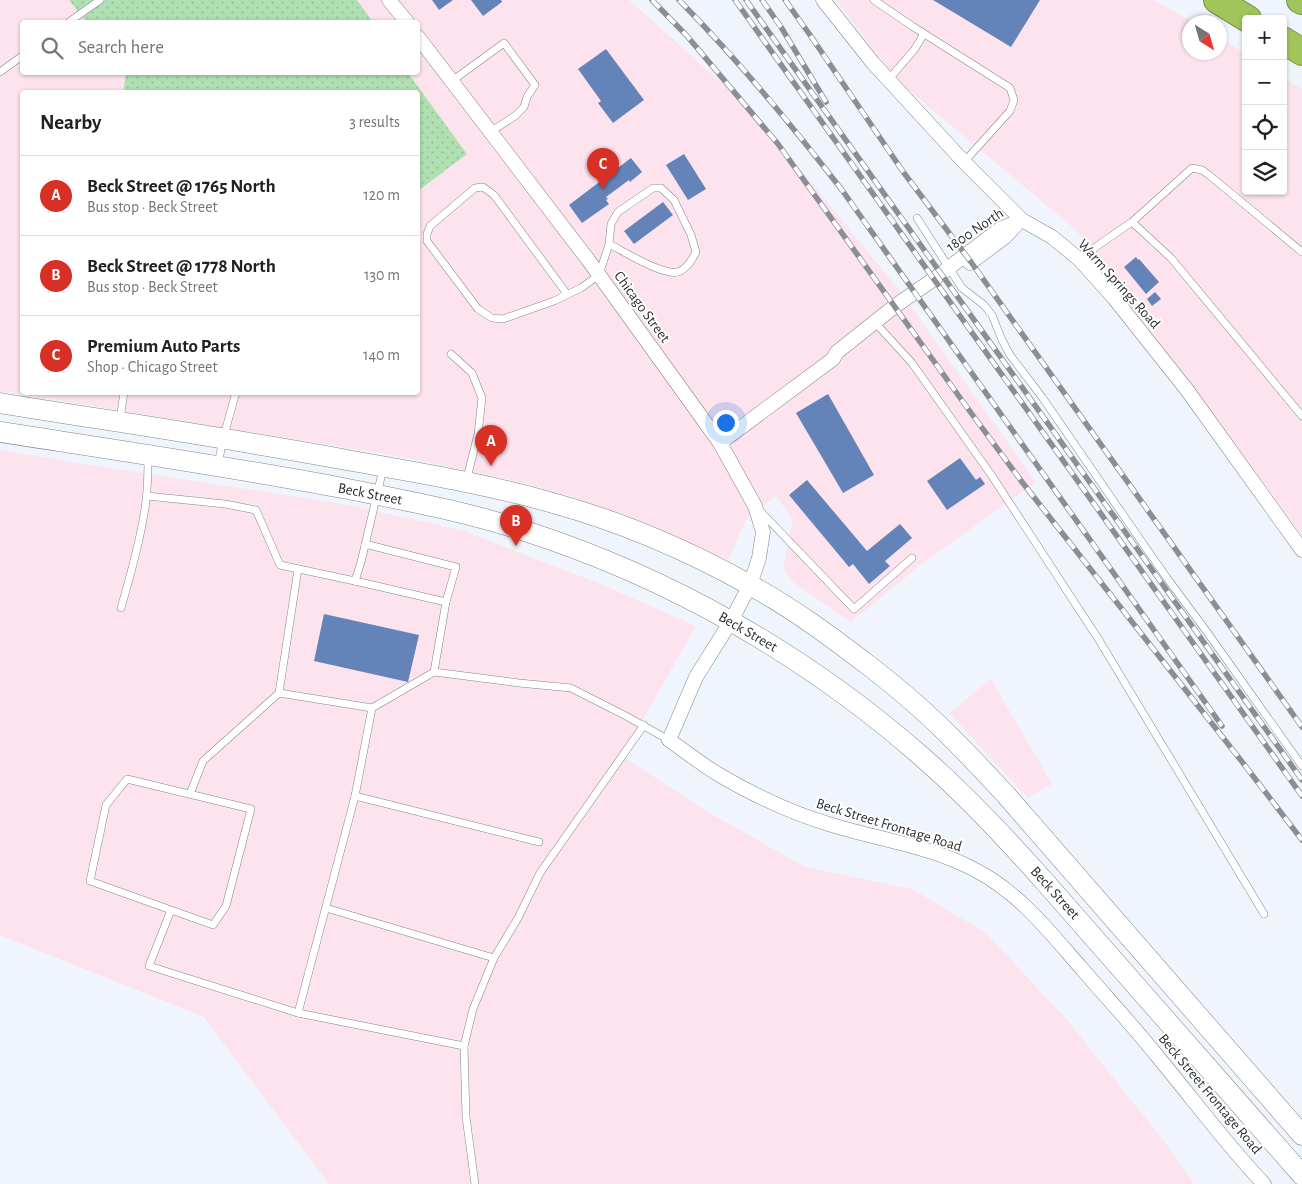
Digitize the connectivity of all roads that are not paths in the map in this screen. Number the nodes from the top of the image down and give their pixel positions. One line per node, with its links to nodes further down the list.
1 (100, 0): 7 (lane)
2 (389, 0): 8 (street)
3 (874, 0): 9 (lane)
4 (1217, 0): 6 (highway)
5 (825, 1): 15 (street, Warm Springs Road)
6 (1242, 15)
7 (72, 20)
8 (405, 20)
9 (924, 34): 15 (lane); 18 (lane)
10 (420, 40): 16 (street, Chicago Street)
11 (1287, 43): 12 (highway)
12 (1302, 52)
13 (20, 57): 14 (lane)
14 (0, 72)
15 (889, 79): 18 (street, Warm Springs Road)
16 (452, 82): 17 (street, Chicago Street); 17 (lane)
17 (490, 132): 26 (street, Chicago Street)
18 (964, 162): 20 (street, Warm Springs Road)
19 (916, 218): 25 (lane)
20 (1022, 220): 24 (street, Warm Springs Road); 25 (street, 1800 North)
21 (1132, 222): 23 (lane); 24 (lane); 34 (lane)
22 (609, 244): 22 (lane); 26 (lane)
23 (1302, 252)
24 (1080, 260): 47 (street, Warm Springs Road)
25 (951, 271): 28 (street, 1800 North); 30 (street, 1800 North); 60 (lane)
26 (599, 275): 27 (lane); 38 (street, Chicago Street)
27 (567, 294): 27 (lane)
28 (880, 328): 30 (street, 1800 North); 66 (lane)
29 (451, 354): 42 (lane)
30 (833, 359): 38 (street, 1800 North)
31 (124, 395): 35 (lane)
32 (235, 395): 37 (lane)
33 (0, 403): 35 (main road, Beck Street)
34 (1302, 416)
35 (120, 422): 37 (main road, Beck Street)
36 (0, 432): 39 (main road, Beck Street)
37 (224, 439): 40 (lane); 41 (main road, Beck Street)
38 (720, 443): 45 (street, Chicago Street)
39 (148, 455): 40 (main road, Beck Street); 44 (lane)
40 (218, 467): 43 (main road, Beck Street)
41 (384, 467): 42 (main road, Beck Street); 43 (lane)
42 (466, 482): 51 (main road, Beck Street)
43 (377, 495): 46 (lane); 54 (main road, Beck Street)
44 (146, 496): 49 (lane); 53 (lane)
45 (755, 506): 48 (lane); 51 (street, Chicago Street)
46 (365, 544): 50 (lane); 52 (lane)
47 (1302, 550)
48 (912, 558)
49 (298, 568): 50 (lane); 56 (lane)
50 (355, 581): 52 (lane)
51 (750, 585): 54 (street, Chicago Street); 70 (main road, Beck Street)
52 (446, 602): 55 (lane)
53 (121, 608)
54 (731, 621): 59 (street); 71 (main road, Beck Street)
55 (434, 672): 57 (lane); 58 (lane)
56 (279, 693): 57 (lane); 61 (lane)
57 (372, 708): 62 (lane)
58 (644, 725): 59 (lane); 67 (lane)
59 (669, 740): 73 (street, Beck Street Frontage Road)
60 (1302, 766)
61 (190, 794): 65 (lane); 65 (lane)
62 (355, 796): 63 (lane); 64 (lane)
63 (539, 842)
64 (326, 908): 67 (lane); 68 (lane)
65 (171, 910): 68 (lane)
66 (1264, 914)
67 (494, 958): 69 (lane)
68 (298, 1013): 69 (lane)
69 (464, 1046): 72 (lane)
70 (1302, 1135)
71 (1302, 1175)
72 (475, 1184)
73 (1264, 1184)

